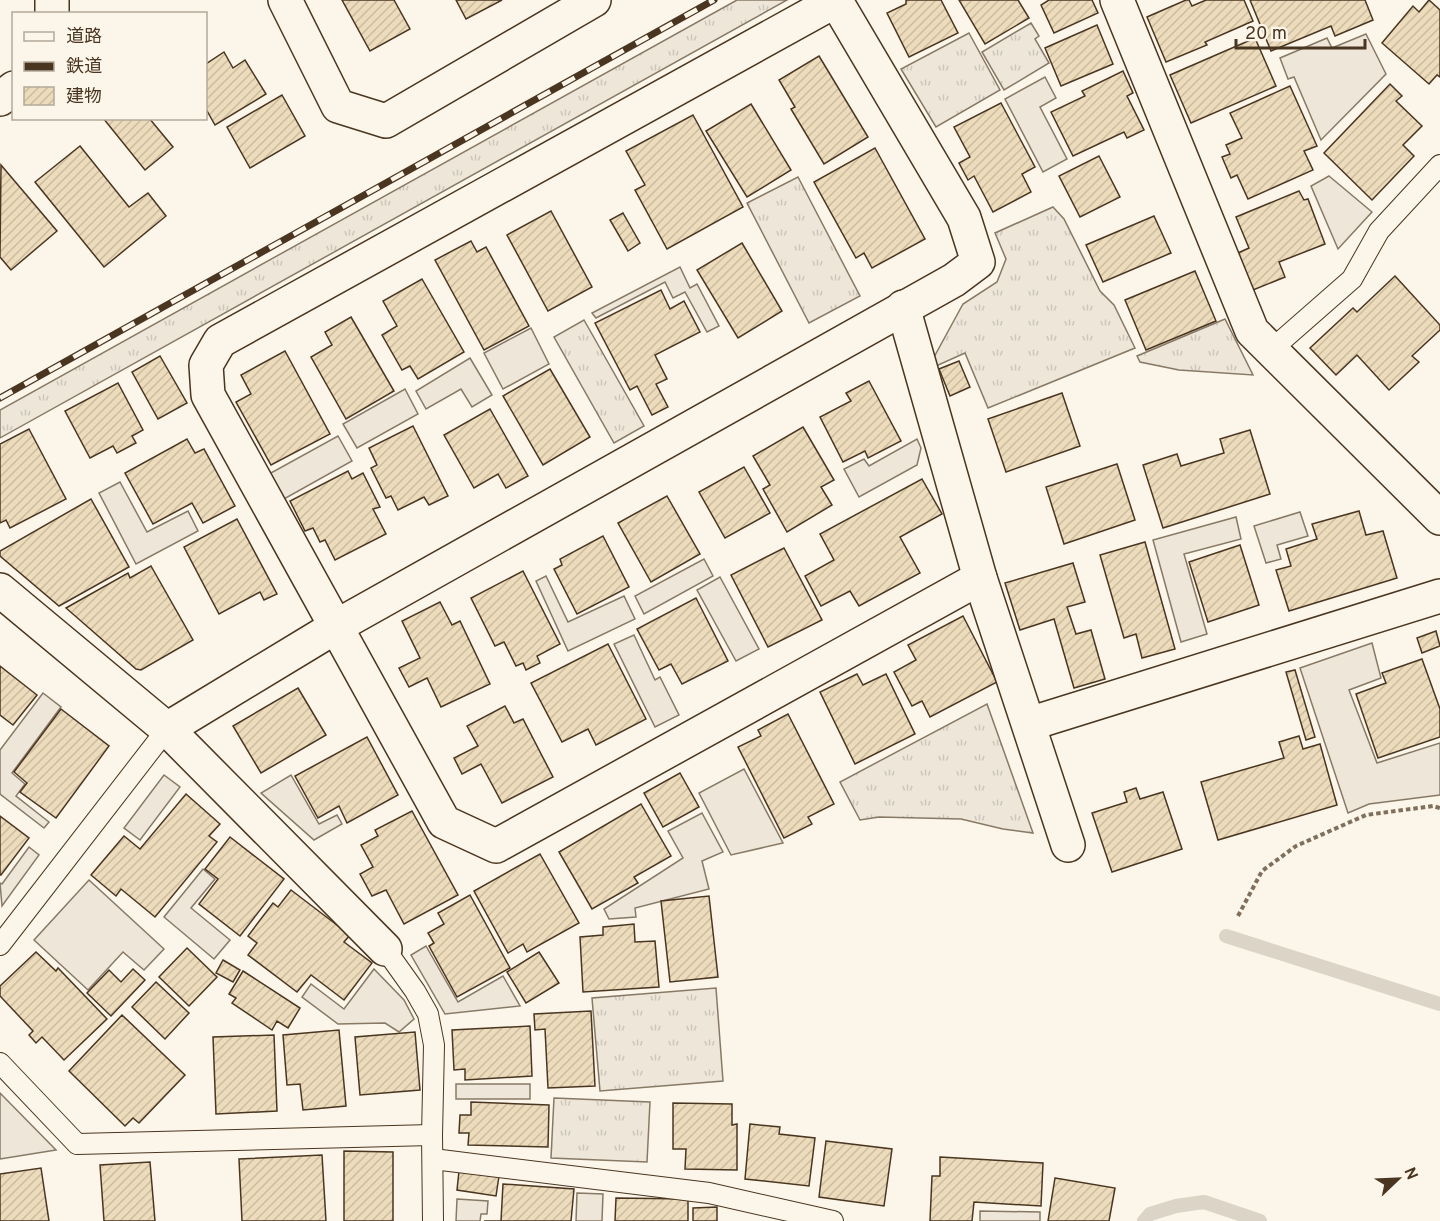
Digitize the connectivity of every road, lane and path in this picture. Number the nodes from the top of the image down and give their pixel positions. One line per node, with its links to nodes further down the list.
1 (285, 0): 2 (street)
2 (594, 0)
3 (837, 0): 8 (street); 14 (street)
4 (1117, 0): 9 (street)
5 (12, 90): 6 (street)
6 (0, 99)
7 (1440, 165): 9 (lane)
8 (903, 307): 11 (street); 14 (street)
9 (1271, 350): 10 (street)
10 (1440, 518)
11 (980, 578): 14 (street); 15 (street)
12 (0, 590): 16 (street)
13 (1440, 596): 15 (street)
14 (337, 626): 16 (street)
15 (1029, 724): 18 (street)
16 (167, 729): 20 (lane); 21 (street)
17 (1440, 808): 19 (path)
18 (1068, 845)
19 (1238, 916)
20 (0, 945)
21 (385, 949): 23 (lane)
22 (0, 1063): 23 (lane)
23 (432, 1136): 24 (lane)
24 (434, 1159): 25 (lane); 26 (lane)
25 (433, 1221)
26 (833, 1221)

